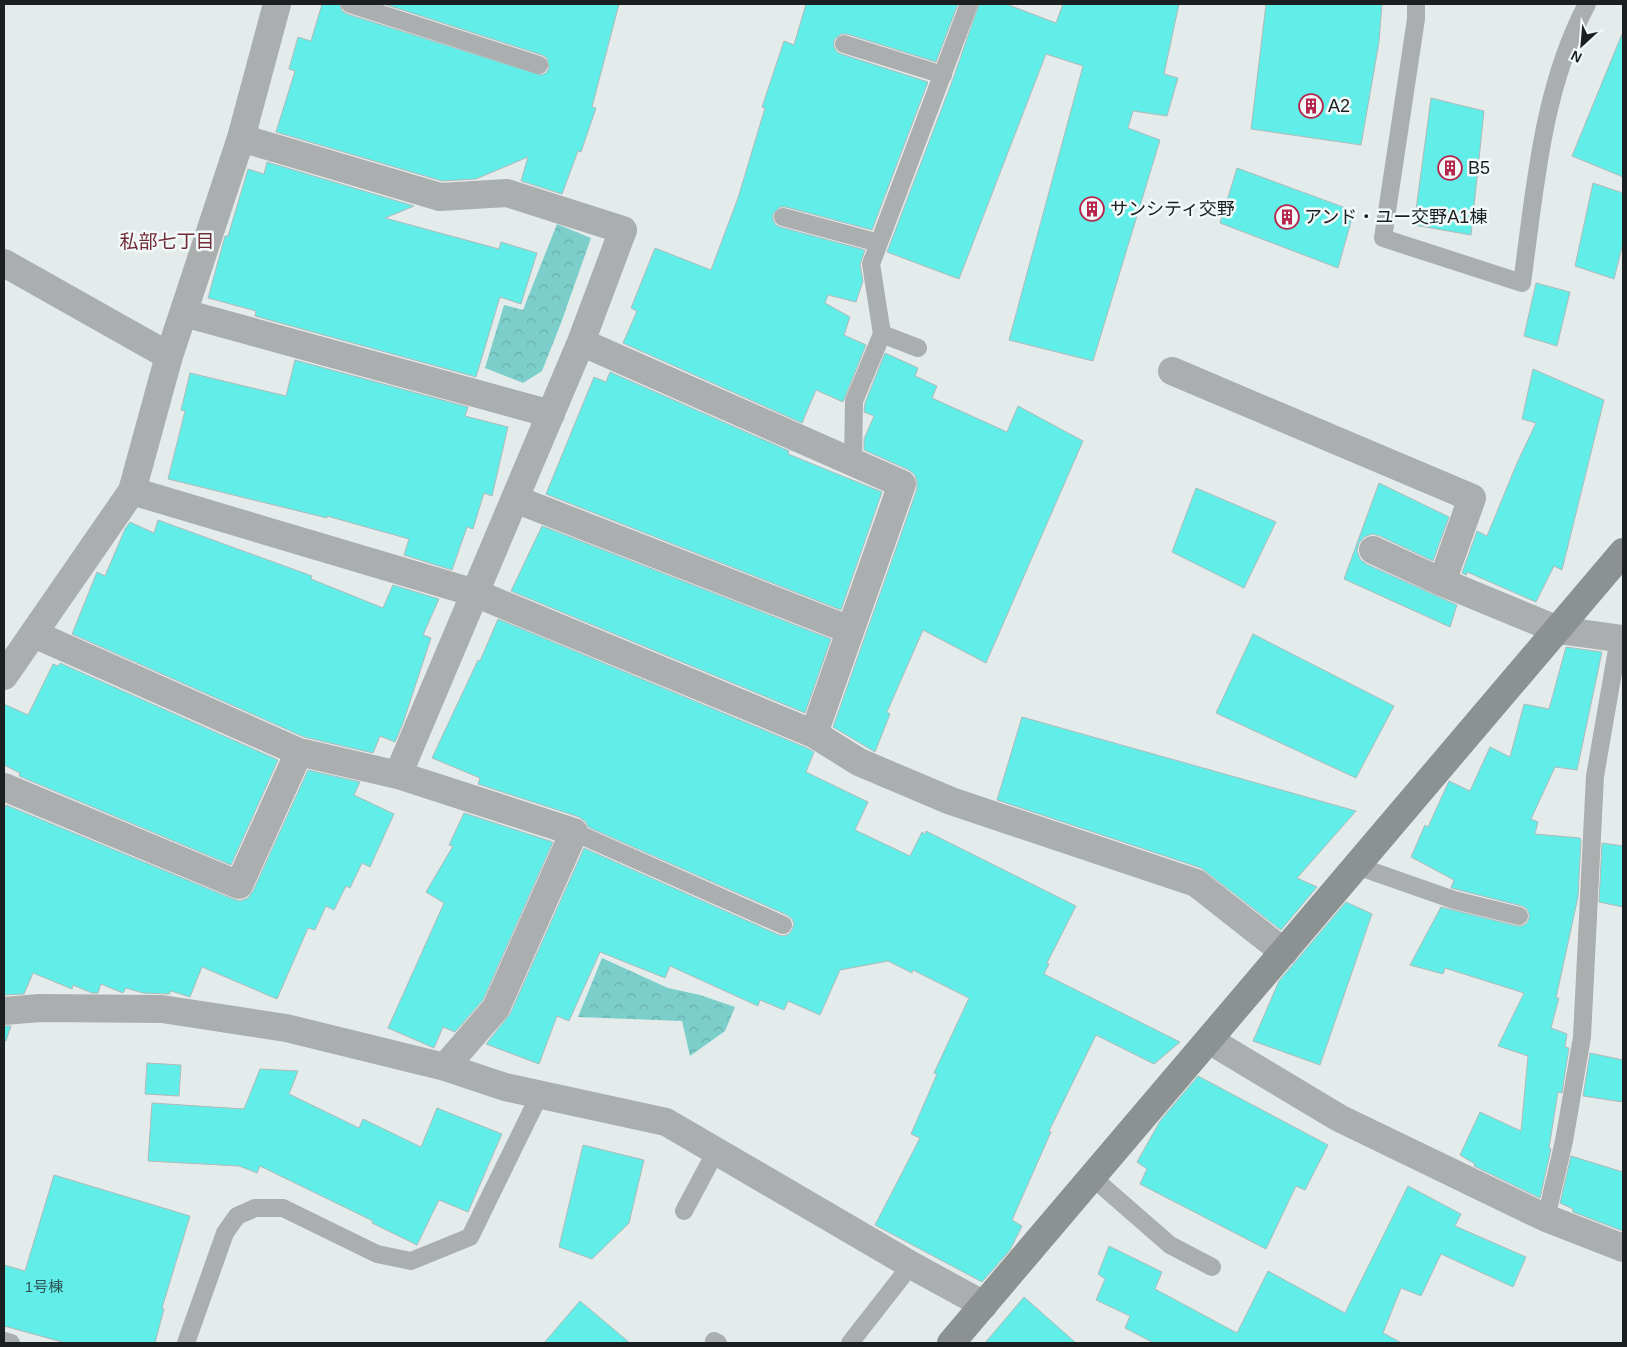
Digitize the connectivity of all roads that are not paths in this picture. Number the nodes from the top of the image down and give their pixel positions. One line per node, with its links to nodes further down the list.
1 (277, 4): 9 (street)
2 (350, 4): 7 (lane)
3 (969, 4): 8 (lane)
4 (1416, 4): 5 (lane)
5 (1587, 4)
6 (844, 44): 8 (lane)
7 (539, 65)
8 (943, 75): 11 (lane)
9 (241, 138): 13 (street); 15 (street)
10 (783, 217): 11 (lane)
11 (879, 243): 14 (lane)
12 (4, 263): 17 (street)
13 (184, 313): 17 (street); 19 (street)
14 (882, 334): 16 (lane); 20 (lane)
15 (581, 342): 19 (street); 20 (street)
16 (918, 348)
17 (170, 356): 21 (street)
18 (1172, 371): 25 (street)
19 (551, 414): 22 (street)
20 (853, 462): 27 (street)
21 (132, 491): 26 (street); 29 (street)
22 (515, 499): 26 (street); 27 (street)
23 (1373, 550): 25 (street)
24 (1623, 552): 28 (street)
25 (1442, 582): 28 (street)
26 (476, 593): 34 (street); 40 (street)
27 (850, 630): 32 (street)
28 (1558, 630): 30 (street); 37 (street)
29 (34, 634): 31 (street); 33 (street)
30 (1621, 638): 48 (lane)
31 (4, 676)
32 (818, 725)
33 (299, 752): 34 (street); 35 (street)
34 (398, 775): 36 (street)
35 (4, 787)
36 (574, 832): 39 (lane); 43 (street)
37 (1357, 866): 38 (lane); 40 (street)
38 (1519, 916)
39 (782, 924)
40 (1284, 952): 42 (street)
41 (4, 1011): 43 (street)
42 (1209, 1040): 46 (street); 48 (street)
43 (444, 1067): 44 (street)
44 (540, 1094): 45 (street); 55 (lane)
45 (716, 1151): 47 (lane); 50 (street)
46 (1092, 1178): 51 (lane); 52 (street)
47 (684, 1211)
48 (1546, 1218): 49 (street)
49 (1623, 1248)
50 (911, 1265): 52 (street); 56 (lane)
51 (1212, 1267)
52 (984, 1305): 57 (street)
53 (4, 1341): 54 (lane)
54 (11, 1343)
55 (186, 1343)
56 (850, 1343)
57 (951, 1343)

